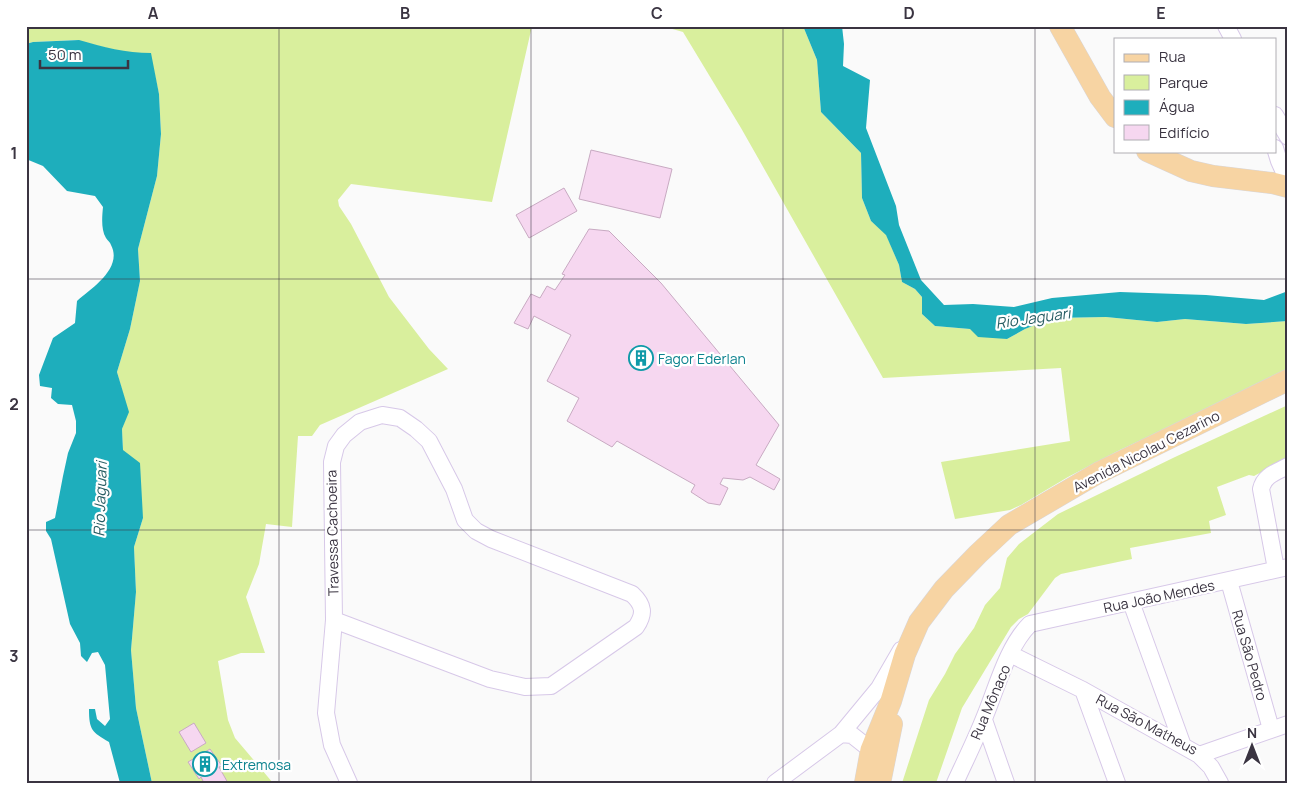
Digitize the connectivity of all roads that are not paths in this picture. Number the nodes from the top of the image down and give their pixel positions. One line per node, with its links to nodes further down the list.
1 (1060, 26): 4 (main road)
2 (1226, 26): 3 (street)
3 (1232, 38)
4 (1114, 117)
5 (1276, 117): 6 (street)
6 (1288, 137)
7 (1276, 151): 9 (street)
8 (1149, 152): 9 (main road)
9 (1287, 179)
10 (1288, 380): 17 (main road, Avenida Nicolau Cezarino)
11 (1288, 392): 31 (main road, Avenida Nicolau Cezarino)
12 (1288, 466): 13 (street)
13 (1282, 568): 14 (street, Rua João Mendes)
14 (1229, 581): 15 (street, Rua João Mendes); 23 (street, Rua São Pedro)
15 (1131, 602): 18 (street, Rua João Mendes); 25 (street)
16 (334, 620): 16 (street, Travessa Cachoeira); 28 (street, Travessa Cachoeira)
17 (919, 622): 24 (street); 26 (main road, Avenida Nicolau Cezarino)
18 (1030, 624): 19 (street, Rua Mônaco)
19 (1010, 654): 20 (street, Rua São Matheus); 21 (street, Rua Mônaco)
20 (1084, 690): 25 (street, Rua São Matheus); 34 (street)
21 (984, 720): 32 (street, Rua Mônaco); 33 (street)
22 (1288, 724): 23 (street, Rua São Matheus)
23 (1271, 729): 27 (street, Rua São Matheus)
24 (841, 734): 26 (street); 29 (street)
25 (1183, 746): 27 (street, Rua São Matheus)
26 (871, 750): 30 (main road, Avenida Nicolau Cezarino)
27 (1199, 754): 35 (street)
28 (348, 783)
29 (775, 783)
30 (865, 783)
31 (880, 783)
32 (955, 783)
33 (1006, 783)
34 (1117, 783)
35 (1220, 783)

